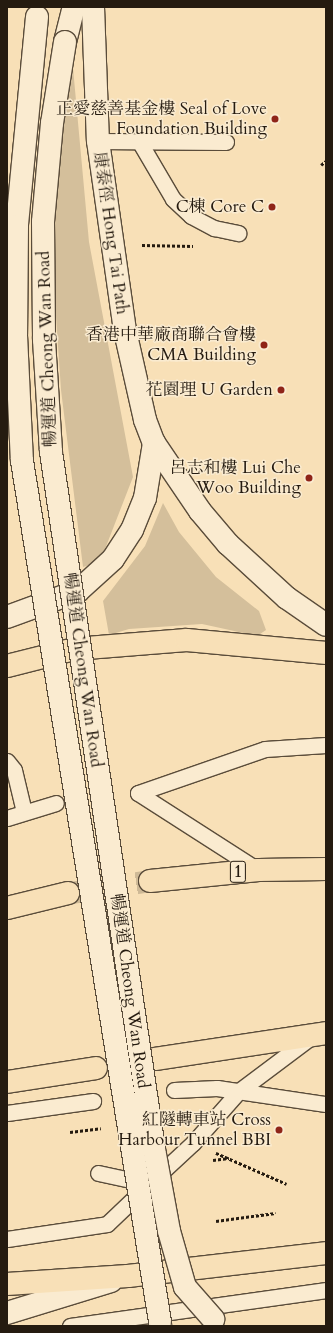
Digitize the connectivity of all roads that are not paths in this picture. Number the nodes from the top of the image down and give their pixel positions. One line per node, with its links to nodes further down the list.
1 (74, 7): 40 (street, 暢運道 Cheong Wan Road, bridge)
2 (93, 7): 4 (street, 康泰徑 Hong Tai Path)
3 (38, 12): 42 (street, 暢運道 Cheong Wan Road, bridge)
4 (98, 141): 5 (lane); 8 (street, 康泰徑 Hong Tai Path)
5 (139, 141): 6 (lane); 7 (lane)
6 (226, 142)
7 (238, 233)
8 (154, 443): 9 (street); 10 (street, 康泰徑 Hong Tai Path)
9 (7, 617)
10 (326, 625)
11 (326, 653): 12 (main road)
12 (7, 666)
13 (326, 745): 19 (lane)
14 (7, 761): 16 (lane)
15 (56, 803): 16 (lane)
16 (24, 812): 17 (lane)
17 (7, 818)
18 (326, 869): 19 (main road, 1)
19 (258, 870): 20 (main road, 1)
20 (150, 881)
21 (68, 893): 22 (main road)
22 (7, 908)
23 (320, 1034): 24 (main road); 28 (lane)
24 (155, 1059)
25 (96, 1068): 26 (main road)
26 (7, 1082)
27 (174, 1090): 28 (lane)
28 (239, 1091): 30 (lane); 33 (lane)
29 (93, 1101): 31 (lane)
30 (326, 1104)
31 (7, 1113)
32 (98, 1173): 33 (lane)
33 (149, 1184): 34 (lane)
34 (7, 1239)
35 (326, 1253): 36 (main road)
36 (128, 1276): 37 (main road); 39 (street)
37 (7, 1284)
38 (326, 1290): 41 (lane)
39 (7, 1313)
40 (219, 1322)
41 (70, 1326)
42 (161, 1326)

